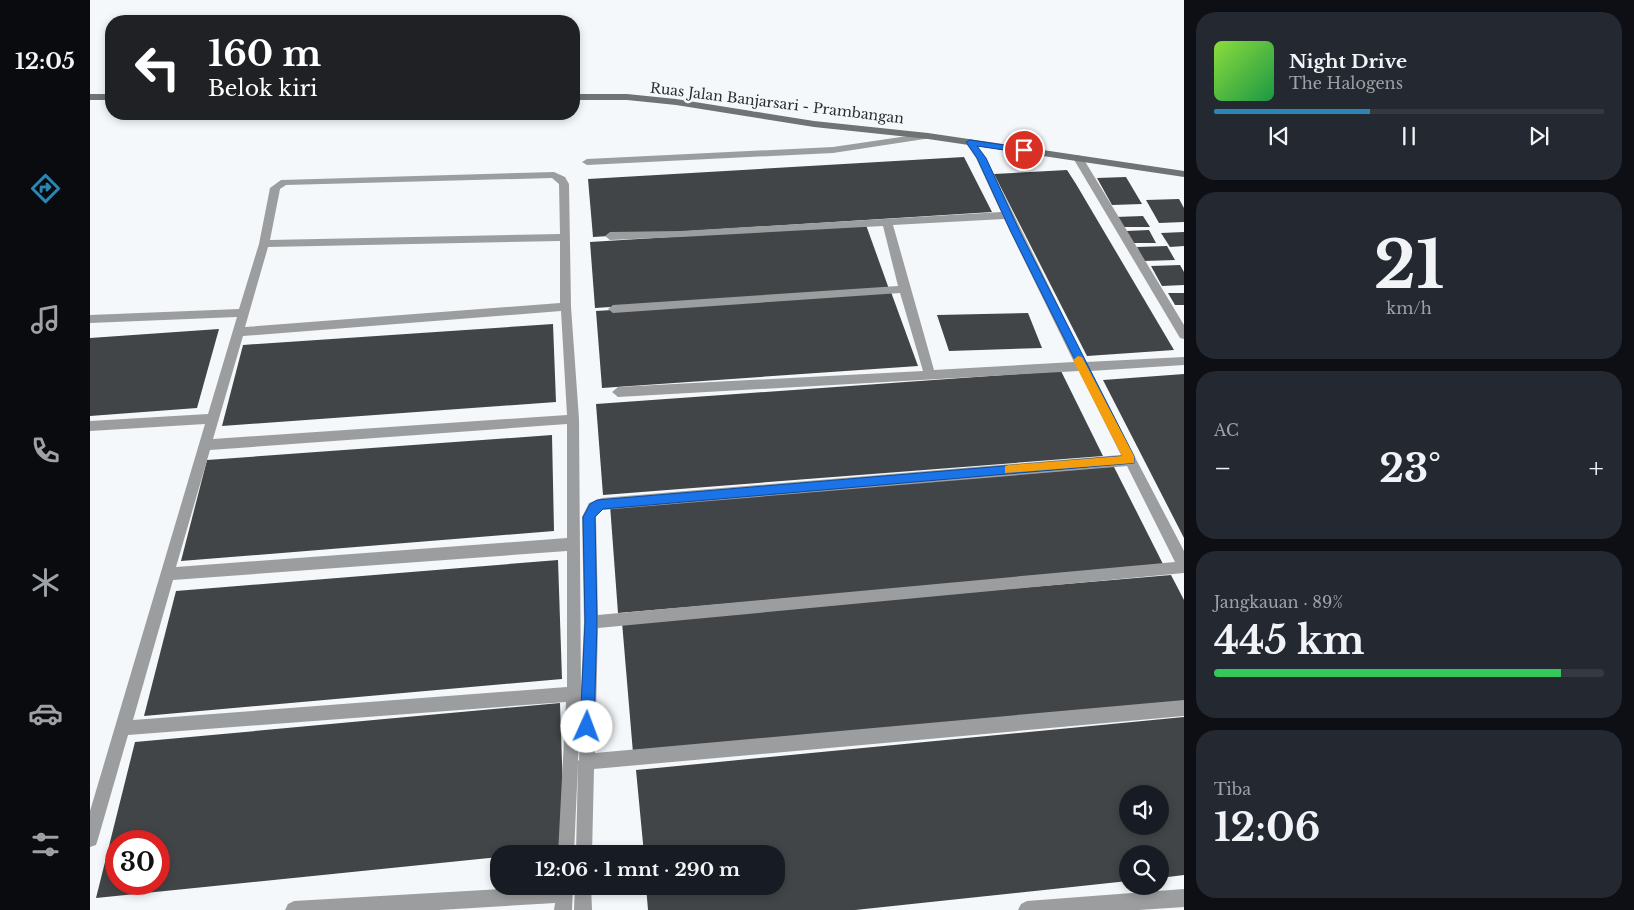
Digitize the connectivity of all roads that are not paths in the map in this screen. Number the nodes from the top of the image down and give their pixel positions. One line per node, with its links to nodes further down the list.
1 (90, 97): 2 (main road)
2 (105, 97)
3 (580, 97): 4 (main road, Ruas Jalan Banjarsari - Prambangan)
4 (928, 136): 5 (main road, Ruas Jalan Banjarsari - Prambangan); 7 (street)
5 (970, 142): 6 (main road, Ruas Jalan Banjarsari - Prambangan); 9 (street)
6 (1078, 158): 8 (main road, Ruas Jalan Banjarsari - Prambangan); 20 (street)
7 (587, 162)
8 (1184, 174)
9 (1007, 215): 10 (street); 22 (street)
10 (887, 222): 11 (street); 14 (street)
11 (610, 236)
12 (564, 237): 13 (street); 13 (street); 15 (street)
13 (264, 244): 17 (street)
14 (904, 289): 16 (street); 23 (street)
15 (566, 307): 19 (street); 26 (street)
16 (613, 309)
17 (244, 313): 18 (street); 19 (street)
18 (90, 319)
19 (238, 332): 25 (street)
20 (1184, 335)
21 (1184, 361): 22 (street)
22 (1082, 368): 23 (street); 29 (street)
23 (930, 376): 24 (street)
24 (618, 392)
25 (213, 418): 27 (street); 28 (street)
26 (574, 419): 28 (street); 30 (street)
27 (90, 426)
28 (205, 445): 32 (street)
29 (1130, 460): 31 (street); 33 (street)
30 (574, 544): 32 (street); 34 (street)
31 (1184, 566): 33 (street)
32 (167, 574): 36 (street)
33 (591, 622): 37 (street)
34 (574, 694): 36 (street); 39 (street)
35 (1184, 708): 37 (street)
36 (122, 728): 38 (street)
37 (586, 762): 40 (street)
38 (90, 839)
39 (566, 845)
40 (584, 845)
41 (583, 895): 45 (street)
42 (564, 897): 44 (street)
43 (1184, 898): 46 (street)
44 (294, 910)
45 (583, 910)
46 (1027, 910)

